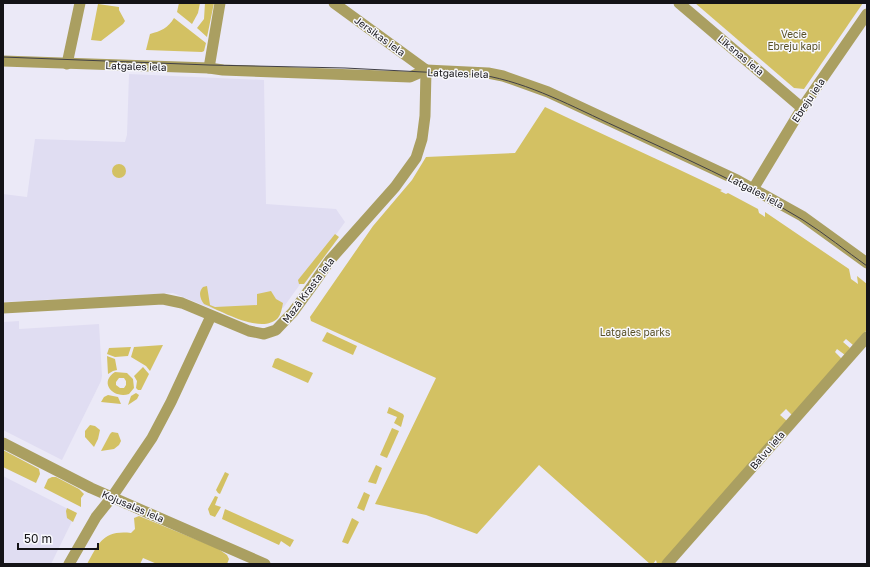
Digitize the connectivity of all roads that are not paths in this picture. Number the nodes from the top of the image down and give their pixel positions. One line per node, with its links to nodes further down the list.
1 (80, 3): 7 (street)
2 (220, 3): 8 (street)
3 (334, 3): 9 (street, Jersikas iela)
4 (679, 3): 10 (street, Līksnas iela)
5 (867, 14): 10 (street, Ebreju iela)
6 (3, 61): 7 (street, Latgales iela)
7 (67, 64): 8 (street, Latgales iela)
8 (209, 68): 9 (street, Latgales iela)
9 (426, 70): 11 (street, Latgales iela); 14 (street, Mazā Krasta iela)
10 (802, 108): 11 (street, Ebreju iela)
11 (753, 189): 12 (street, Latgales iela)
12 (867, 263)
13 (3, 308): 14 (street, Mazā Krasta iela)
14 (210, 316): 17 (street)
15 (867, 337): 20 (street, Balvu iela)
16 (3, 443): 17 (street, Kojusalas iela)
17 (112, 497): 18 (street); 19 (street, Kojusalas iela)
18 (69, 564)
19 (265, 564)
20 (667, 564)

